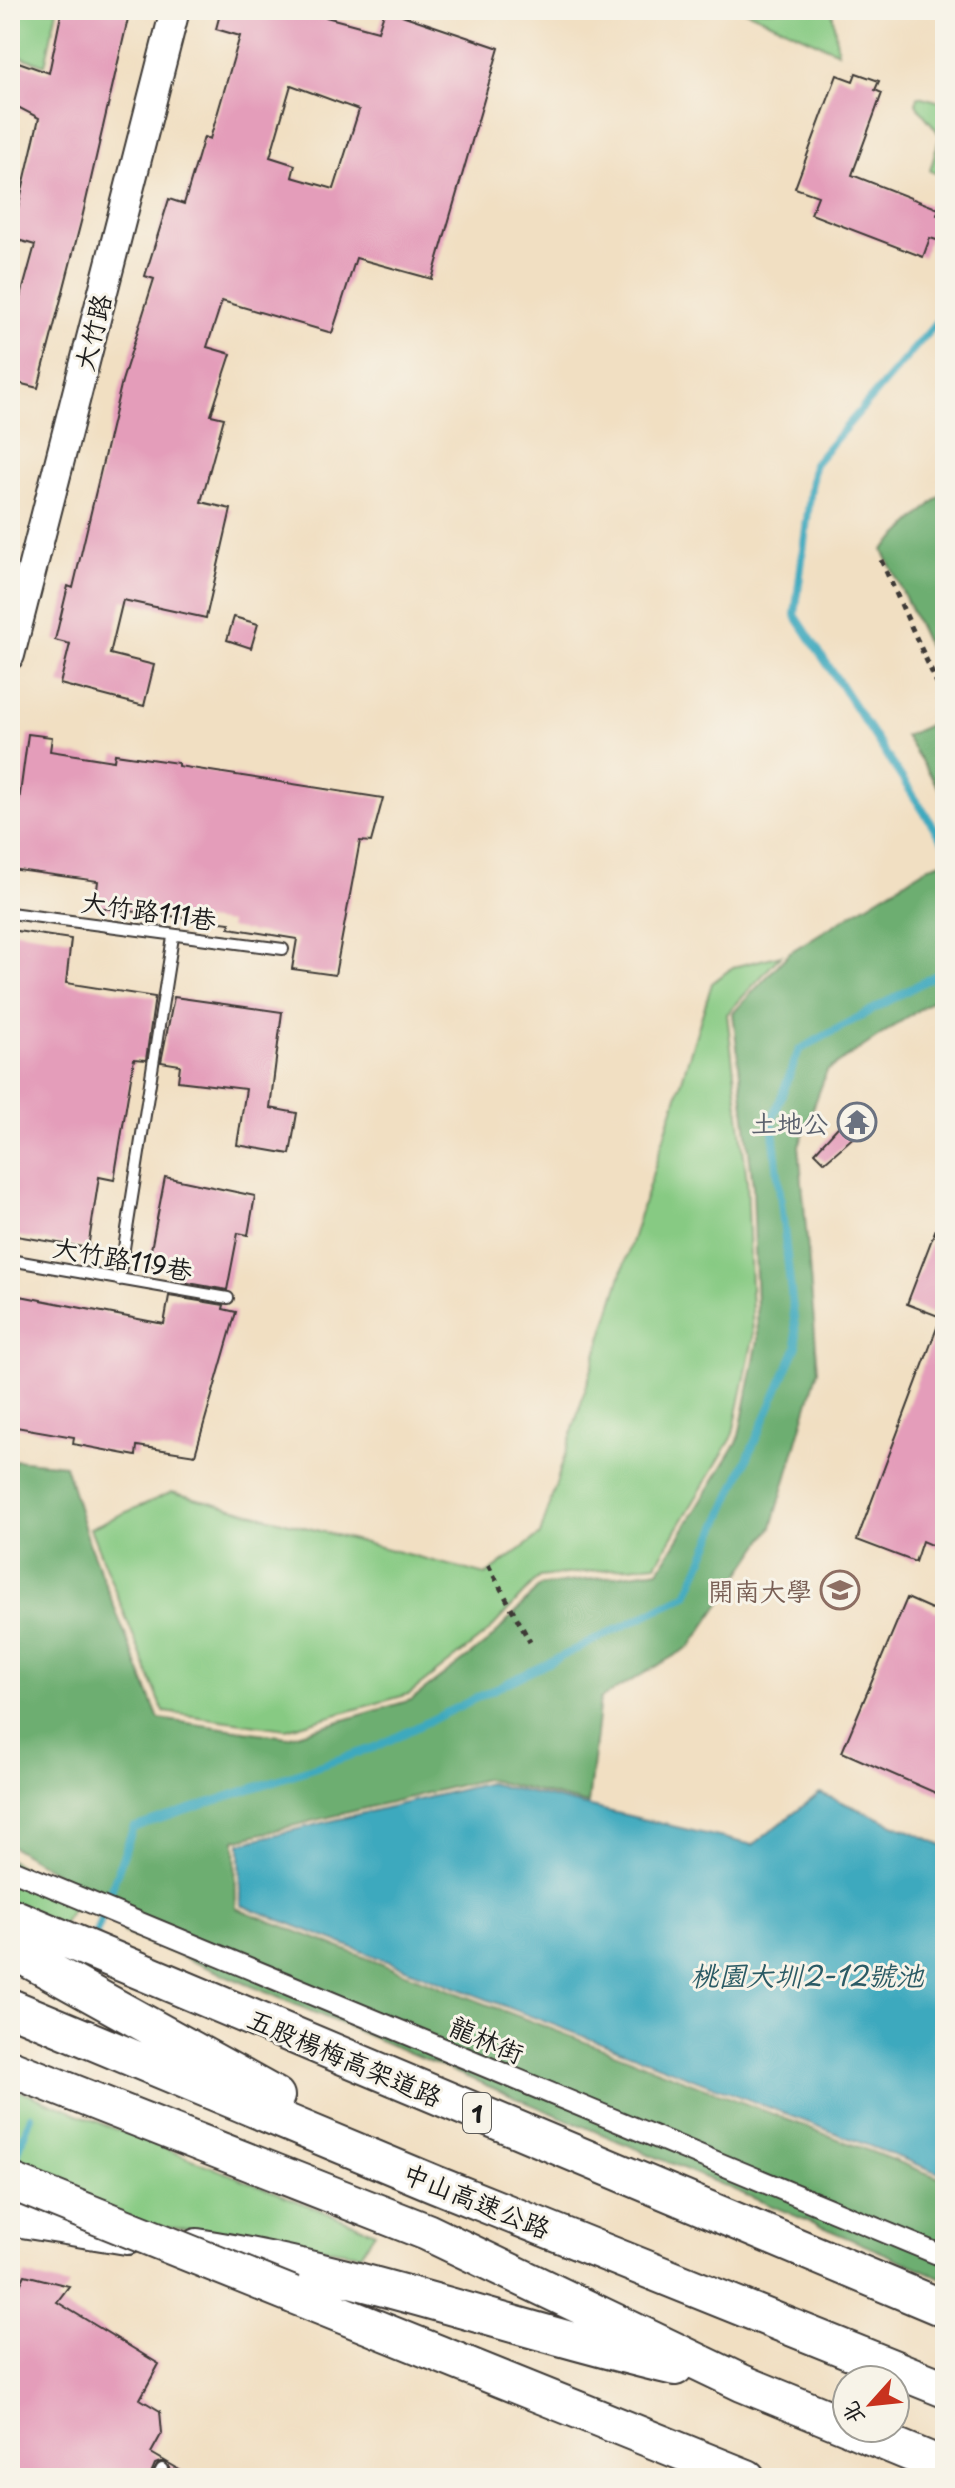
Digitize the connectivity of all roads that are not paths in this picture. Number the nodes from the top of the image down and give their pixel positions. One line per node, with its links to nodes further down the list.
1 (175, 10): 2 (main road, 大竹路)
2 (10, 655)
3 (10, 913): 4 (lane, 大竹路111巷)
4 (173, 937): 5 (lane, 大竹路111巷); 7 (lane)
5 (283, 949)
6 (10, 1260): 7 (lane, 大竹路119巷)
7 (119, 1280): 8 (lane, 大竹路119巷)
8 (228, 1298)
9 (10, 1869): 18 (street, 龍林街)
10 (10, 1916): 20 (highway, 五股楊梅高架道路 / 1)
11 (10, 1949): 15 (highway)
12 (10, 2007): 15 (highway, 中山高速公路)
13 (10, 2068): 21 (highway, 中山高速公路)
14 (10, 2181): 19 (highway, bridge)
15 (435, 2184): 22 (highway, 中山高速公路)
16 (10, 2207): 19 (highway, bridge)
17 (10, 2217): 21 (highway)
18 (945, 2257)
19 (293, 2295): 26 (highway)
20 (945, 2309)
21 (742, 2383): 23 (highway, 中山高速公路)
22 (945, 2389)
23 (831, 2420)
24 (890, 2444): 25 (highway, 中山高速公路)
25 (945, 2467)
26 (747, 2478)

